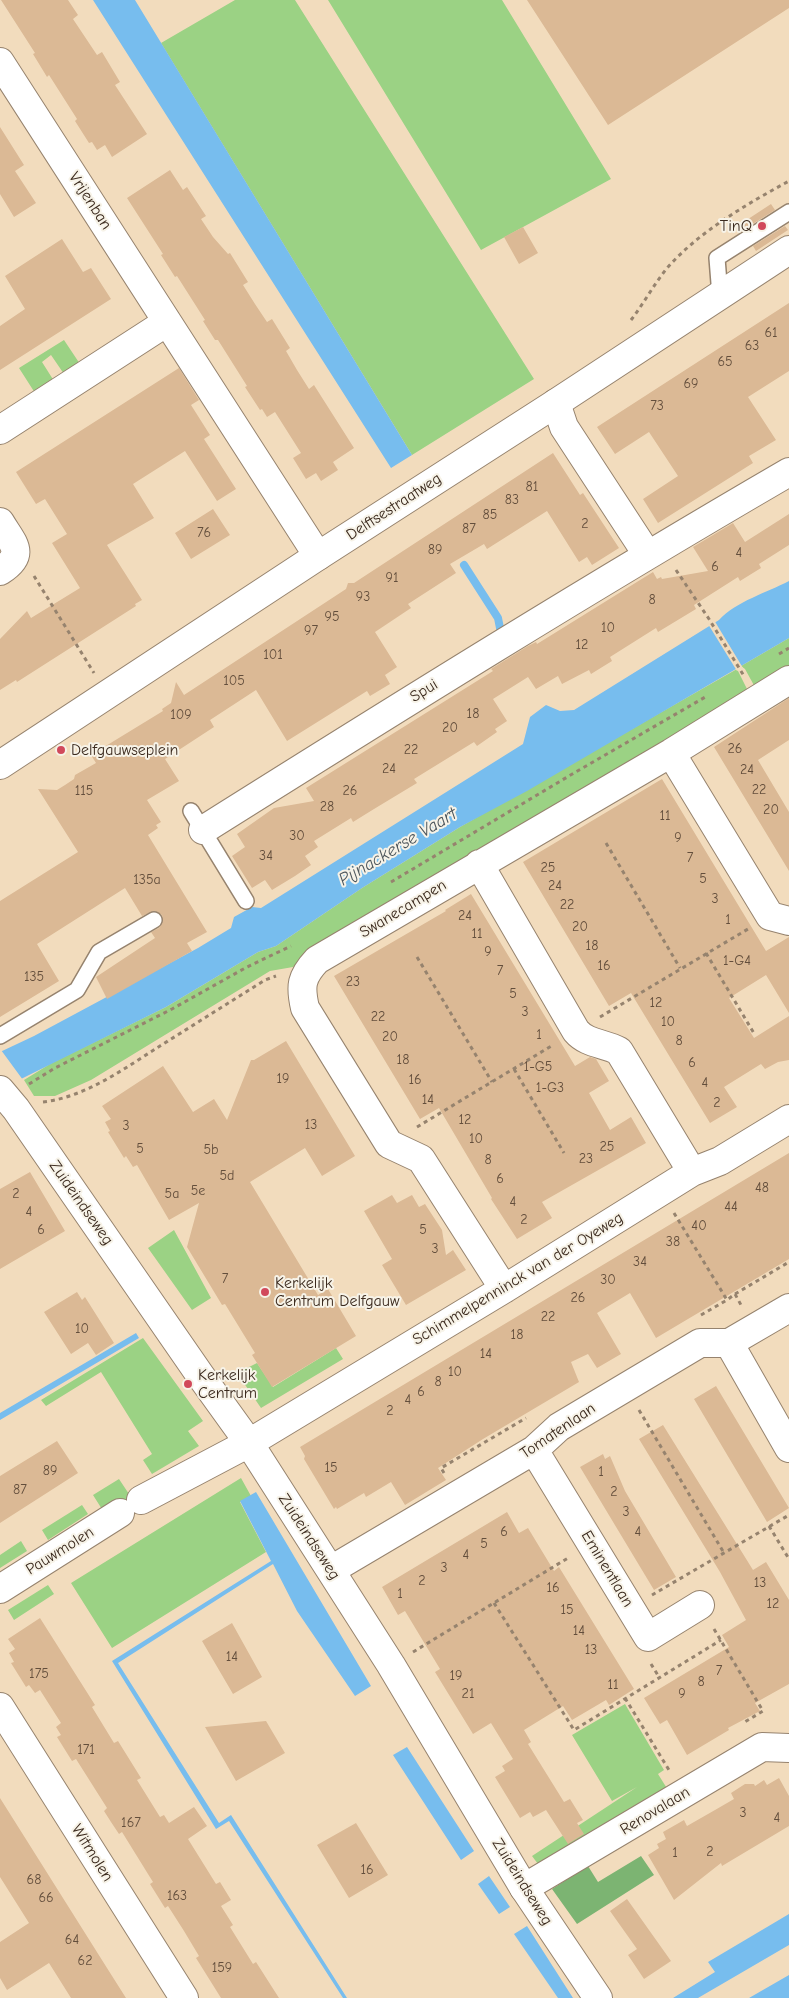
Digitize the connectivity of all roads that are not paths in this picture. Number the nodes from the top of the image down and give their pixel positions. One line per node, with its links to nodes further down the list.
1 (4, 77): 5 (street, Vrijenban)
2 (789, 212): 4 (lane)
3 (789, 250): 4 (street, Delftsestraatweg)
4 (720, 296): 6 (street, Delftsestraatweg)
5 (167, 322): 7 (street); 11 (street, Vrijenban)
6 (556, 403): 10 (street); 11 (street, Delftsestraatweg)
7 (0, 430)
8 (789, 472): 10 (street, Spui)
9 (0, 522): 12 (street)
10 (647, 554): 16 (street, Spui)
11 (318, 556): 15 (street, Delftsestraatweg)
12 (8, 564)
13 (789, 680): 14 (street, Swanecampen)
14 (671, 753): 17 (street, Swanecampen); 19 (street)
15 (0, 765)
16 (197, 820): 18 (lane)
17 (479, 864): 24 (street); 25 (street, Swanecampen)
18 (246, 901)
19 (779, 919)
20 (154, 920): 21 (lane)
21 (0, 1036)
22 (5, 1101): 28 (street, Zuideindseweg)
23 (789, 1119): 24 (street, Schimmelpenninck van der Oyeweg)
24 (692, 1172): 25 (street, Schimmelpenninck van der Oyeweg)
25 (504, 1289): 28 (street, Schimmelpenninck van der Oyeweg)
26 (789, 1308): 27 (street)
27 (729, 1343): 29 (street); 30 (street, Tomatenlaan)
28 (249, 1443): 31 (street, Zuideindseweg); 32 (street, Pauwmolen)
29 (789, 1448)
30 (534, 1450): 31 (street, Tomatenlaan); 33 (street, Eminentlaan)
31 (331, 1570): 36 (street, Zuideindseweg)
32 (0, 1589)
33 (700, 1605)
34 (0, 1707): 37 (street, Witmolen)
35 (789, 1748): 36 (street, Renovalaan)
36 (524, 1888): 38 (street, Zuideindseweg)
37 (184, 1998)
38 (598, 1998)

